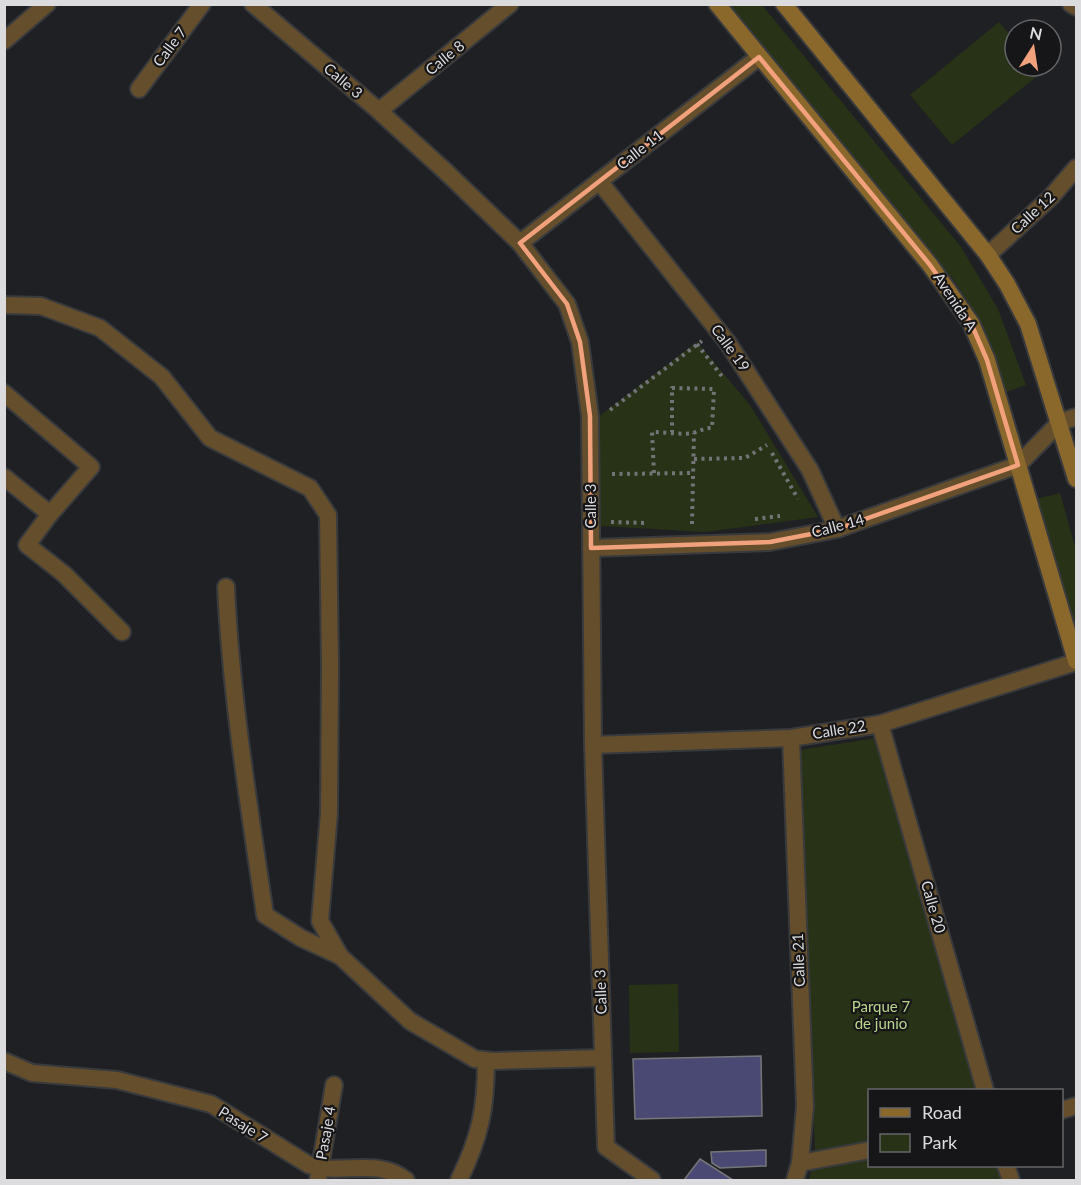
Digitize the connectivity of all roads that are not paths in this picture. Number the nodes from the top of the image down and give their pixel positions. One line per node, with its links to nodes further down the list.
1 (47, 4): 9 (street)
2 (202, 4): 11 (street, Calle 7)
3 (253, 4): 12 (street, Calle 3)
4 (510, 4): 12 (street, Calle 8)
5 (717, 4): 10 (main road, Avenida A)
6 (784, 4): 16 (main road)
7 (1071, 4): 8 (street)
8 (1077, 8)
9 (4, 41)
10 (759, 57): 14 (street, Calle 11); 21 (main road, Avenida A)
11 (139, 89)
12 (379, 111): 15 (street, Calle 3)
13 (1077, 168): 16 (street, Calle 12)
14 (599, 181): 15 (street, Calle 11); 25 (street, Calle 19)
15 (520, 243): 26 (street, Calle 3)
16 (988, 255): 20 (main road)
17 (4, 305): 33 (street)
18 (4, 393): 24 (street)
19 (1077, 417): 20 (street)
20 (1060, 422): 21 (street, Calle 14); 23 (main road)
21 (1018, 465): 25 (street, Calle 14); 29 (main road, Avenida A)
22 (4, 477): 24 (street)
23 (1077, 479)
24 (50, 514): 28 (street)
25 (837, 529): 26 (street, Calle 14)
26 (591, 548): 32 (street, Calle 3)
27 (226, 587): 33 (street)
28 (122, 632)
29 (1077, 661): 30 (street, Calle 22)
30 (880, 724): 31 (street, Calle 22); 38 (street, Calle 20)
31 (791, 738): 32 (street, Calle 22); 40 (street, Calle 21)
32 (592, 745): 34 (street, Calle 3)
33 (340, 956): 36 (street)
34 (603, 1059): 36 (street); 44 (street, Calle 3)
35 (4, 1061): 41 (street, Pasaje 7)
36 (486, 1061): 43 (street)
37 (334, 1085): 41 (street, Pasaje 4)
38 (985, 1089)
39 (868, 1150): 40 (street)
40 (800, 1163): 45 (street, Calle 21)
41 (319, 1175): 42 (street)
42 (406, 1180)
43 (459, 1180)
44 (652, 1180)
45 (795, 1180)

